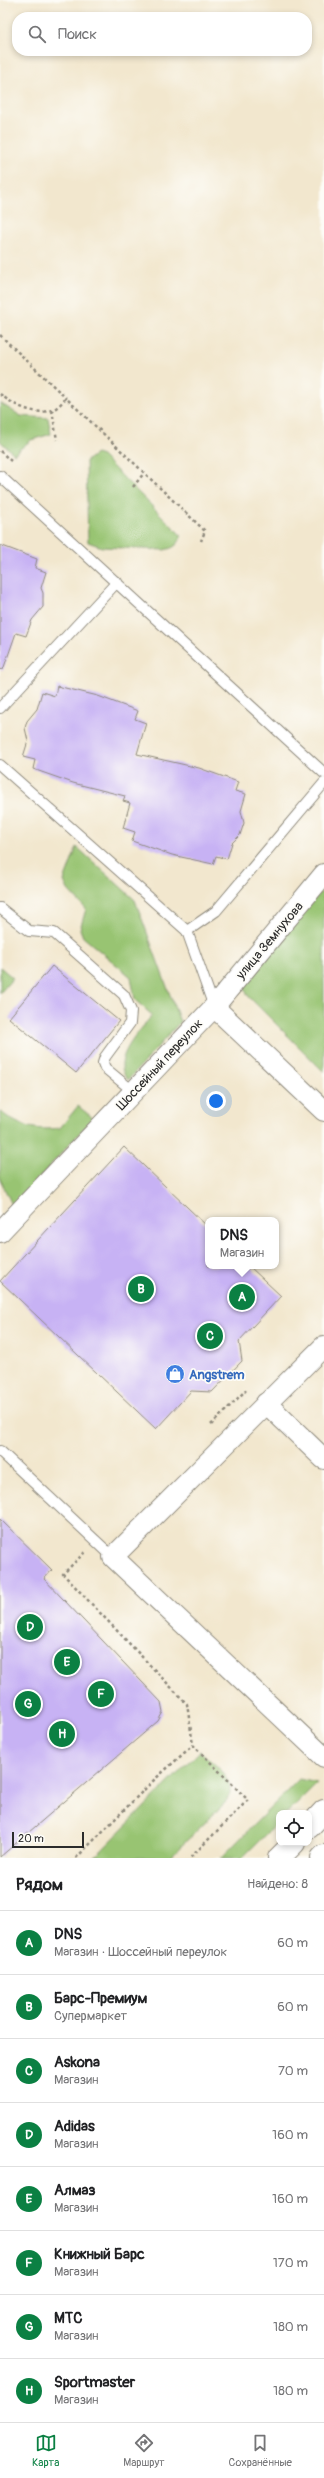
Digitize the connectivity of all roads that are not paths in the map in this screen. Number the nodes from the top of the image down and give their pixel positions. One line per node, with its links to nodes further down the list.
1 (0, 476): 2 (lane)
2 (117, 582): 3 (lane); 5 (lane)
3 (0, 708)
4 (0, 765): 9 (lane)
5 (324, 772)
6 (324, 783): 9 (lane)
7 (324, 874): 10 (street, улица Земнухова)
8 (0, 908): 11 (lane)
9 (187, 931): 10 (lane)
10 (214, 1007): 11 (street, Шоссейный переулок); 12 (street)
11 (134, 1092): 13 (street, Шоссейный переулок)
12 (324, 1111)
13 (1, 1228)
14 (324, 1346): 15 (street)
15 (266, 1403): 17 (street); 18 (street)
16 (0, 1451): 18 (lane)
17 (324, 1459)
18 (113, 1557): 19 (street)
19 (324, 1757)
20 (324, 1811): 21 (main road)
21 (312, 1824)
22 (291, 1846): 23 (main road)
23 (279, 1858)

